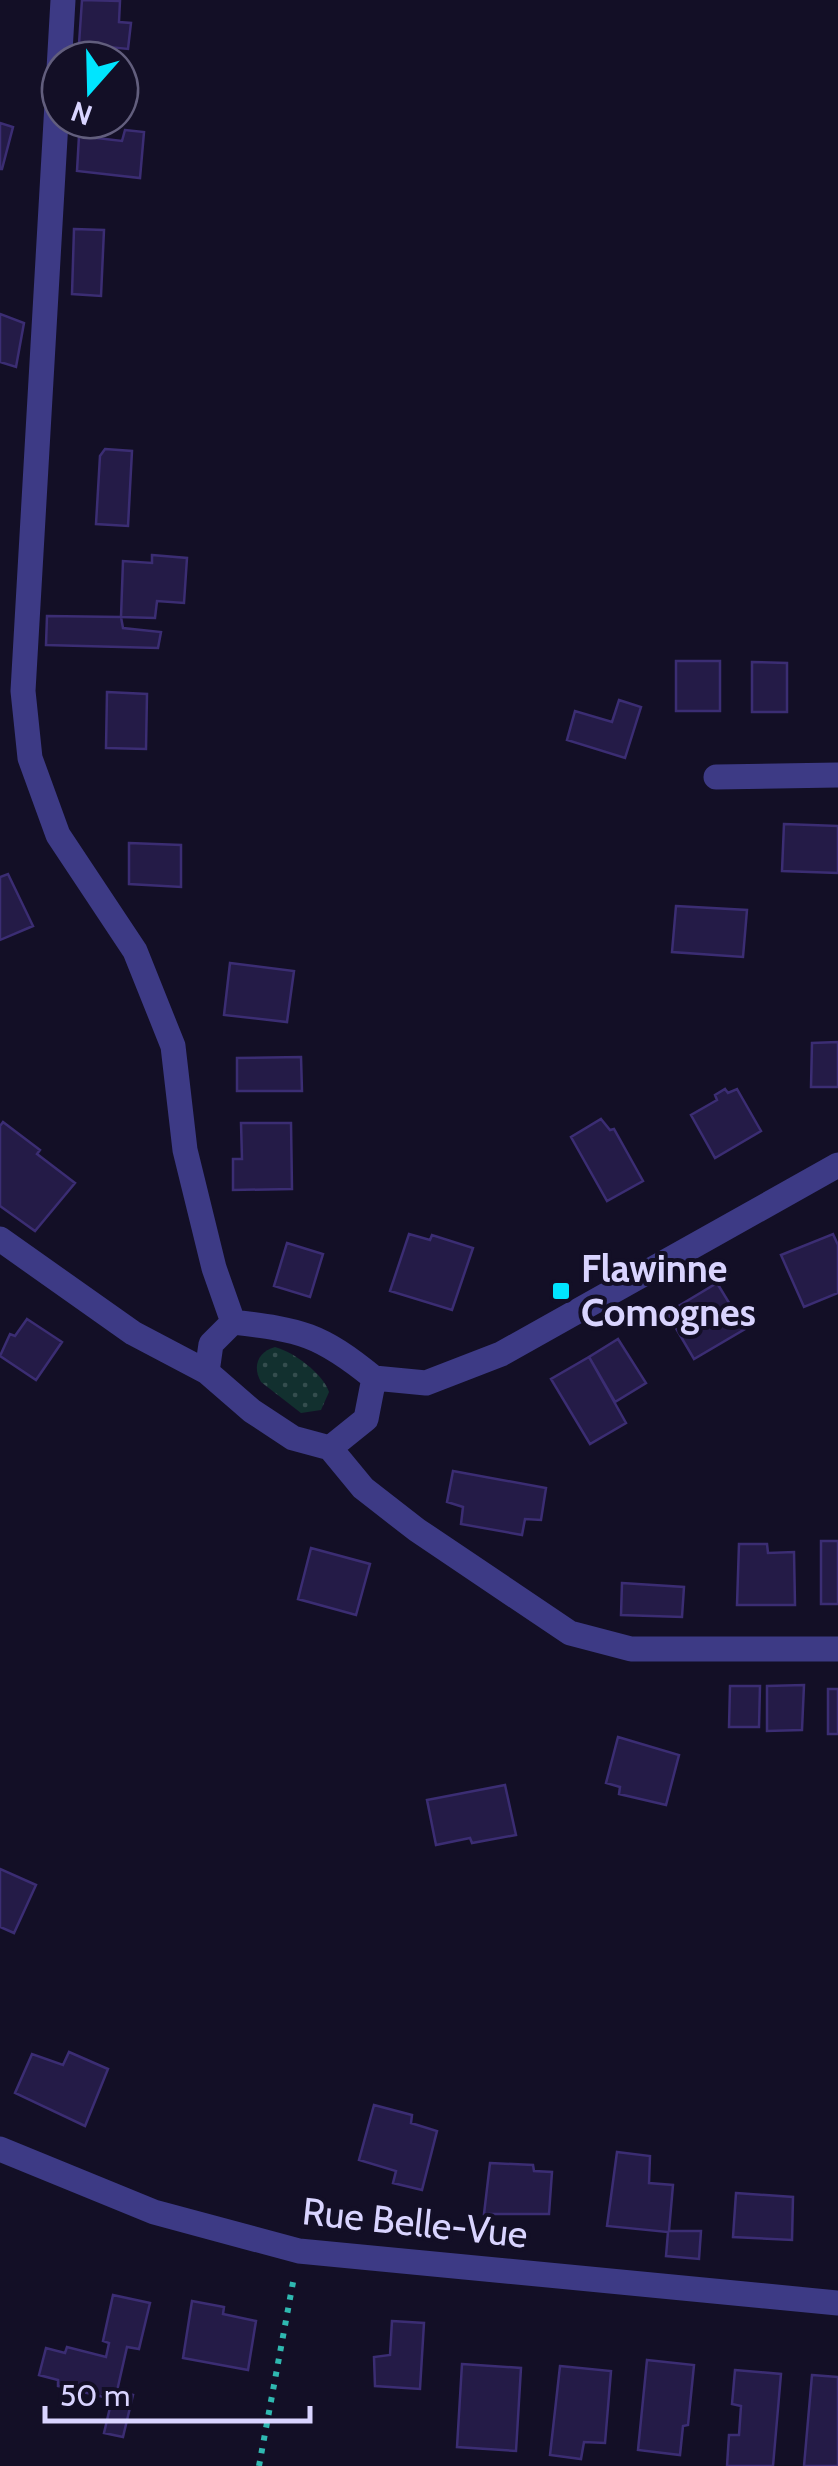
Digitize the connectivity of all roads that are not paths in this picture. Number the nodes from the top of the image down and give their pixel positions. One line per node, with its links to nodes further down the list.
1 (63, 0): 6 (street)
2 (838, 775): 3 (street)
3 (716, 777)
4 (838, 1166): 8 (street)
5 (0, 1240): 7 (street)
6 (233, 1322): 7 (street); 8 (street)
7 (206, 1372): 9 (street)
8 (374, 1378): 9 (street)
9 (330, 1448): 10 (street)
10 (838, 1649)
11 (0, 2149): 12 (street, Rue Belle-Vue)
12 (838, 2303)

